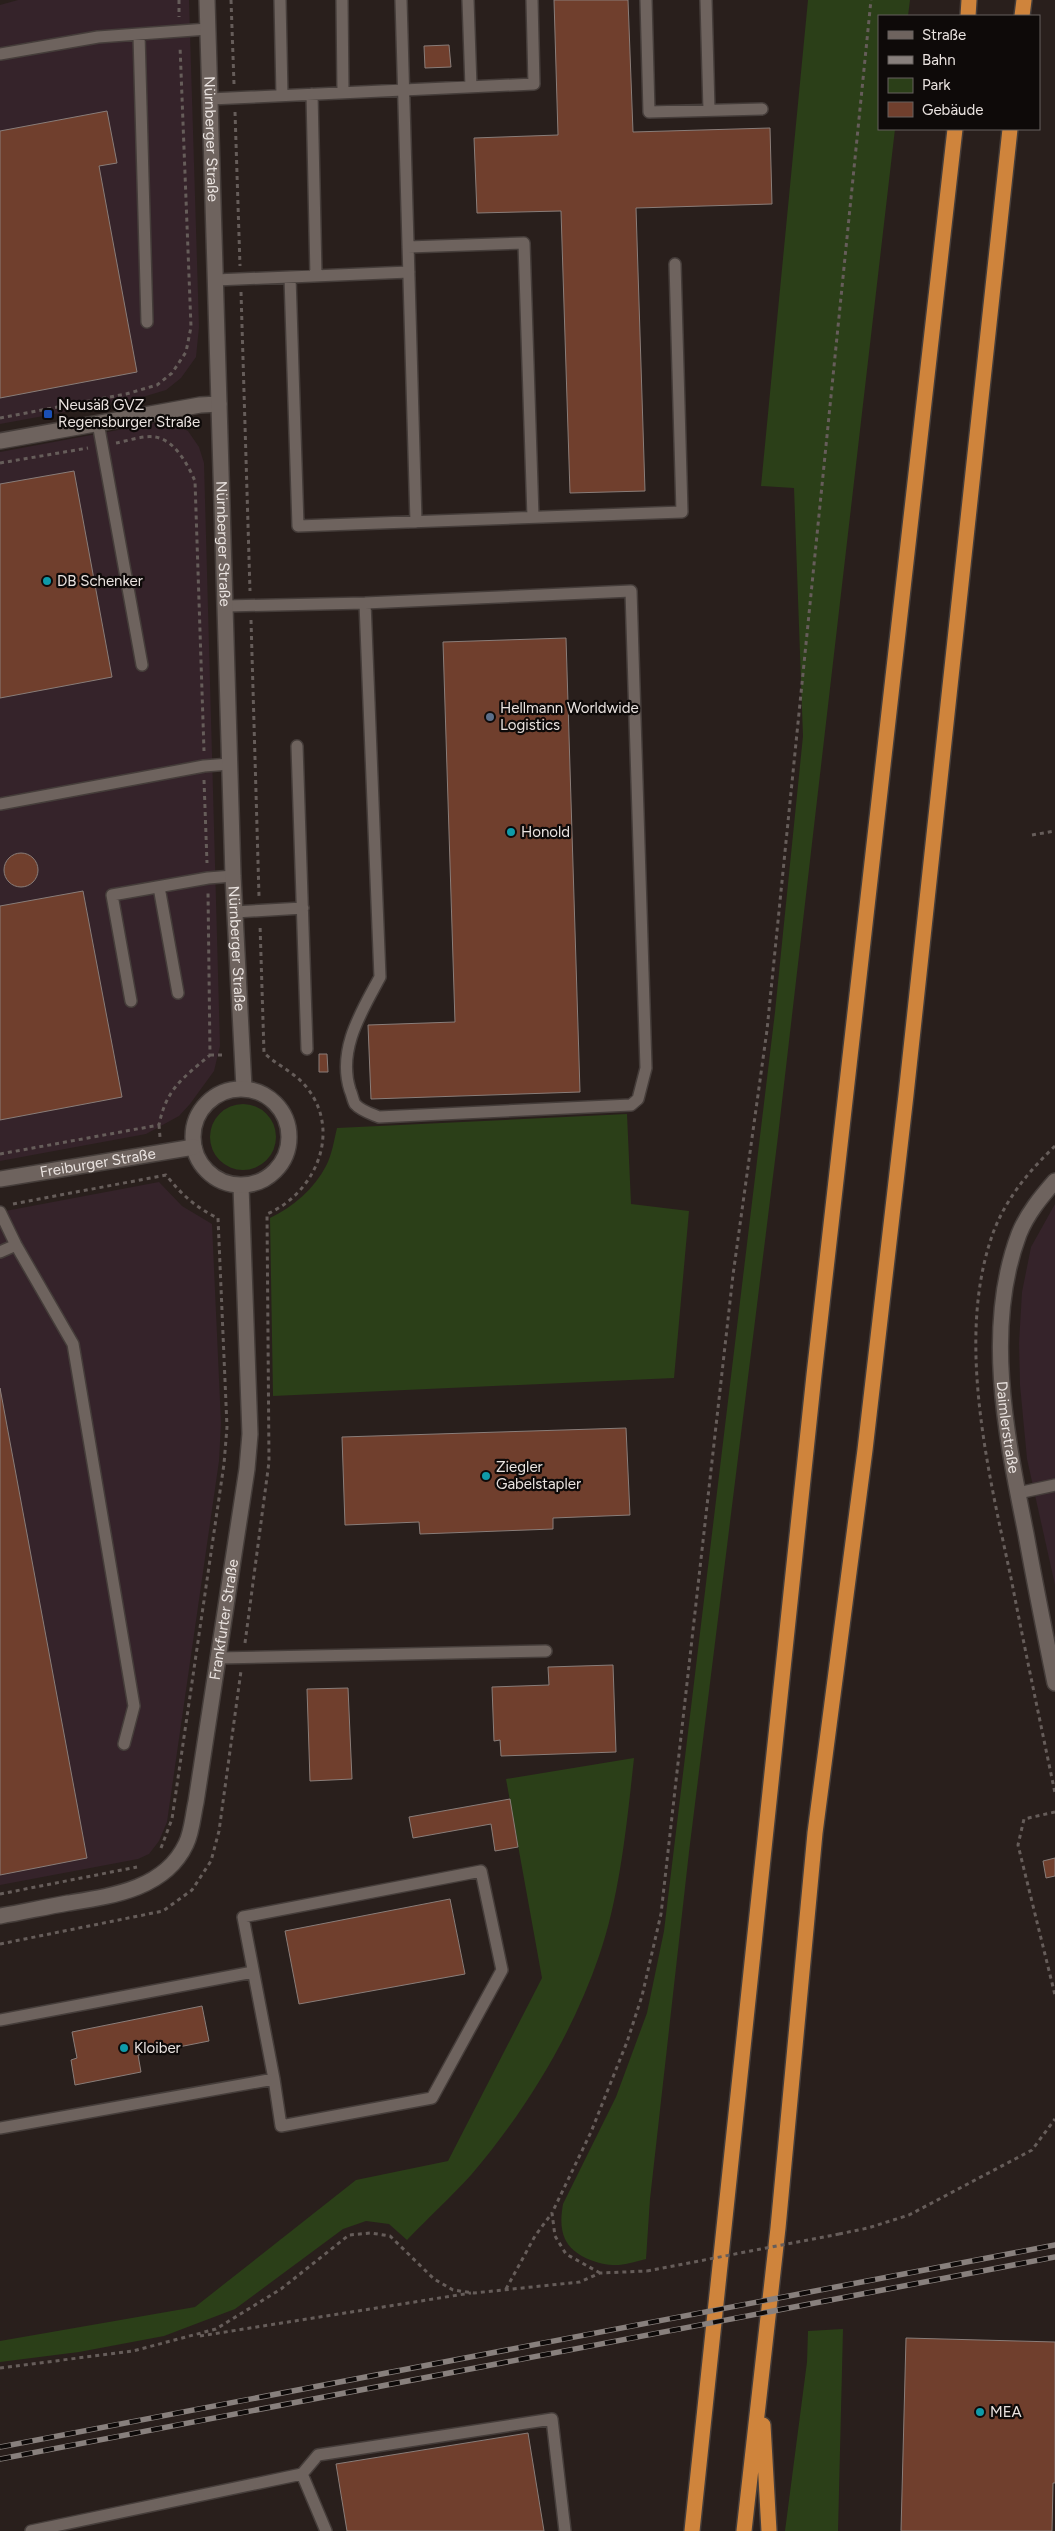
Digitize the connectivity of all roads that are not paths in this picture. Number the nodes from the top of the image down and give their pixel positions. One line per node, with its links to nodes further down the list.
1 (208, 0): 13 (street, Nürnberger Straße)
2 (280, 0): 20 (lane)
3 (342, 0): 18 (lane)
4 (401, 0): 17 (lane)
5 (468, 0): 16 (lane)
6 (532, 0): 16 (lane)
7 (646, 0): 23 (lane)
8 (706, 0): 23 (lane)
9 (970, 0): 11 (highway)
10 (1024, 0): 12 (highway)
11 (968, 15)
12 (1022, 15)
13 (208, 29): 14 (lane); 21 (street, Nürnberger Straße)
14 (139, 35): 15 (lane); 32 (lane)
15 (0, 54)
16 (471, 87): 17 (lane)
17 (404, 90): 18 (lane); 26 (lane)
18 (343, 92): 19 (lane)
19 (312, 94): 20 (lane); 29 (lane)
20 (282, 95): 21 (lane)
21 (210, 98): 31 (street, Nürnberger Straße)
22 (762, 109): 23 (lane)
23 (710, 110)
24 (955, 130): 76 (highway)
25 (1010, 130): 70 (highway)
26 (408, 247): 28 (lane); 36 (lane)
27 (675, 264): 36 (lane)
28 (409, 272): 29 (lane); 37 (lane)
29 (316, 276): 30 (lane)
30 (290, 277): 31 (lane); 37 (lane)
31 (216, 280): 33 (street, Nürnberger Straße)
32 (147, 322)
33 (219, 404): 34 (street); 39 (street, Nürnberger Straße)
34 (98, 423): 35 (street); 40 (lane)
35 (0, 441)
36 (533, 517): 37 (lane)
37 (416, 522)
38 (365, 603): 38 (lane); 39 (lane)
39 (226, 606): 42 (street, Nürnberger Straße)
40 (142, 665)
41 (297, 746): 46 (lane)
42 (230, 764): 43 (lane); 44 (street, Nürnberger Straße)
43 (0, 804)
44 (233, 876): 45 (lane); 47 (street, Nürnberger Straße)
45 (159, 887): 48 (lane); 49 (lane)
46 (303, 908): 47 (lane); 50 (lane)
47 (235, 912): 51 (street, Nürnberger Straße)
48 (178, 993)
49 (131, 1002)
50 (307, 1049)
51 (244, 1088): 52 (street); 55 (street)
52 (194, 1147): 53 (street, Freiburger Straße); 55 (street)
53 (0, 1179)
54 (1055, 1181): 60 (street, Daimlerstraße)
55 (241, 1186): 62 (street, Frankfurter Straße)
56 (0, 1212): 57 (lane)
57 (16, 1245): 58 (lane); 64 (lane)
58 (0, 1252)
59 (1055, 1485): 60 (lane)
60 (1018, 1493): 63 (street, Daimlerstraße)
61 (546, 1651): 62 (lane)
62 (218, 1658): 65 (street, Frankfurter Straße)
63 (1055, 1683)
64 (124, 1744)
65 (0, 1916)
66 (253, 1972): 67 (lane); 68 (lane); 68 (lane)
67 (0, 2020)
68 (274, 2079): 69 (lane)
69 (0, 2128)
70 (760, 2386): 77 (highway); 78 (highway)
71 (302, 2474): 72 (lane); 74 (lane); 75 (lane)
72 (52, 2529): 73 (lane)
73 (31, 2531)
74 (326, 2531)
75 (565, 2531)
76 (692, 2531)
77 (744, 2531)
78 (769, 2531)

